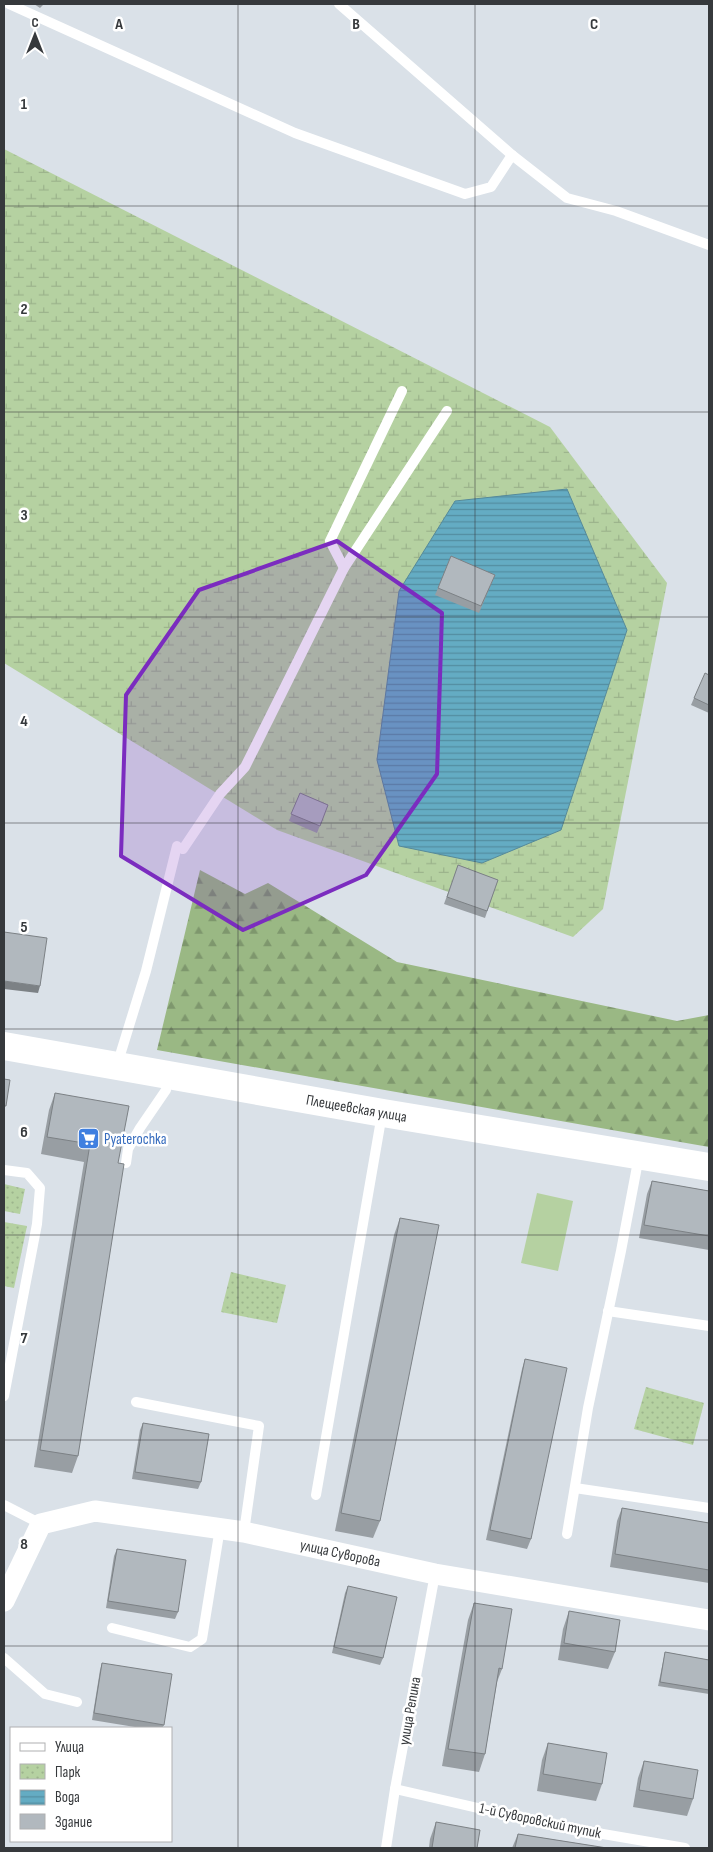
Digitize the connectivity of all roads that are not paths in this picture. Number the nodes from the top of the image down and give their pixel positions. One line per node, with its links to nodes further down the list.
1 (9, 4): 3 (lane)
2 (339, 4): 3 (lane)
3 (512, 155): 4 (lane)
4 (709, 244)
5 (402, 391): 7 (lane)
6 (447, 411): 7 (lane)
7 (344, 568): 9 (lane)
8 (4, 1046): 9 (street, Плещеевская улица)
9 (117, 1066): 10 (street, Плещеевская улица)
10 (167, 1075): 11 (street, Плещеевская улица); 13 (lane)
11 (382, 1113): 12 (street, Плещеевская улица); 21 (lane)
12 (639, 1154): 14 (street, Плещеевская улица); 16 (lane)
13 (126, 1163)
14 (709, 1167)
15 (4, 1170): 18 (lane)
16 (608, 1311): 17 (lane); 20 (lane)
17 (709, 1326)
18 (4, 1396)
19 (136, 1402): 26 (lane)
20 (575, 1488): 23 (lane); 27 (lane)
21 (316, 1495)
22 (4, 1505): 24 (lane)
23 (709, 1508)
24 (41, 1524): 25 (street, улица Суворова); 29 (street)
25 (220, 1528): 26 (street, улица Суворова); 31 (lane)
26 (244, 1532): 28 (street, улица Суворова)
27 (567, 1534)
28 (435, 1574): 30 (street, улица Суворова); 34 (lane, улица Репина)
29 (6, 1589)
30 (709, 1620)
31 (112, 1628)
32 (4, 1658): 33 (lane)
33 (77, 1702)
34 (395, 1790): 35 (lane, улица Репина); 36 (lane, 1-й Суворовский тупик)
35 (386, 1848)
36 (685, 1848)

